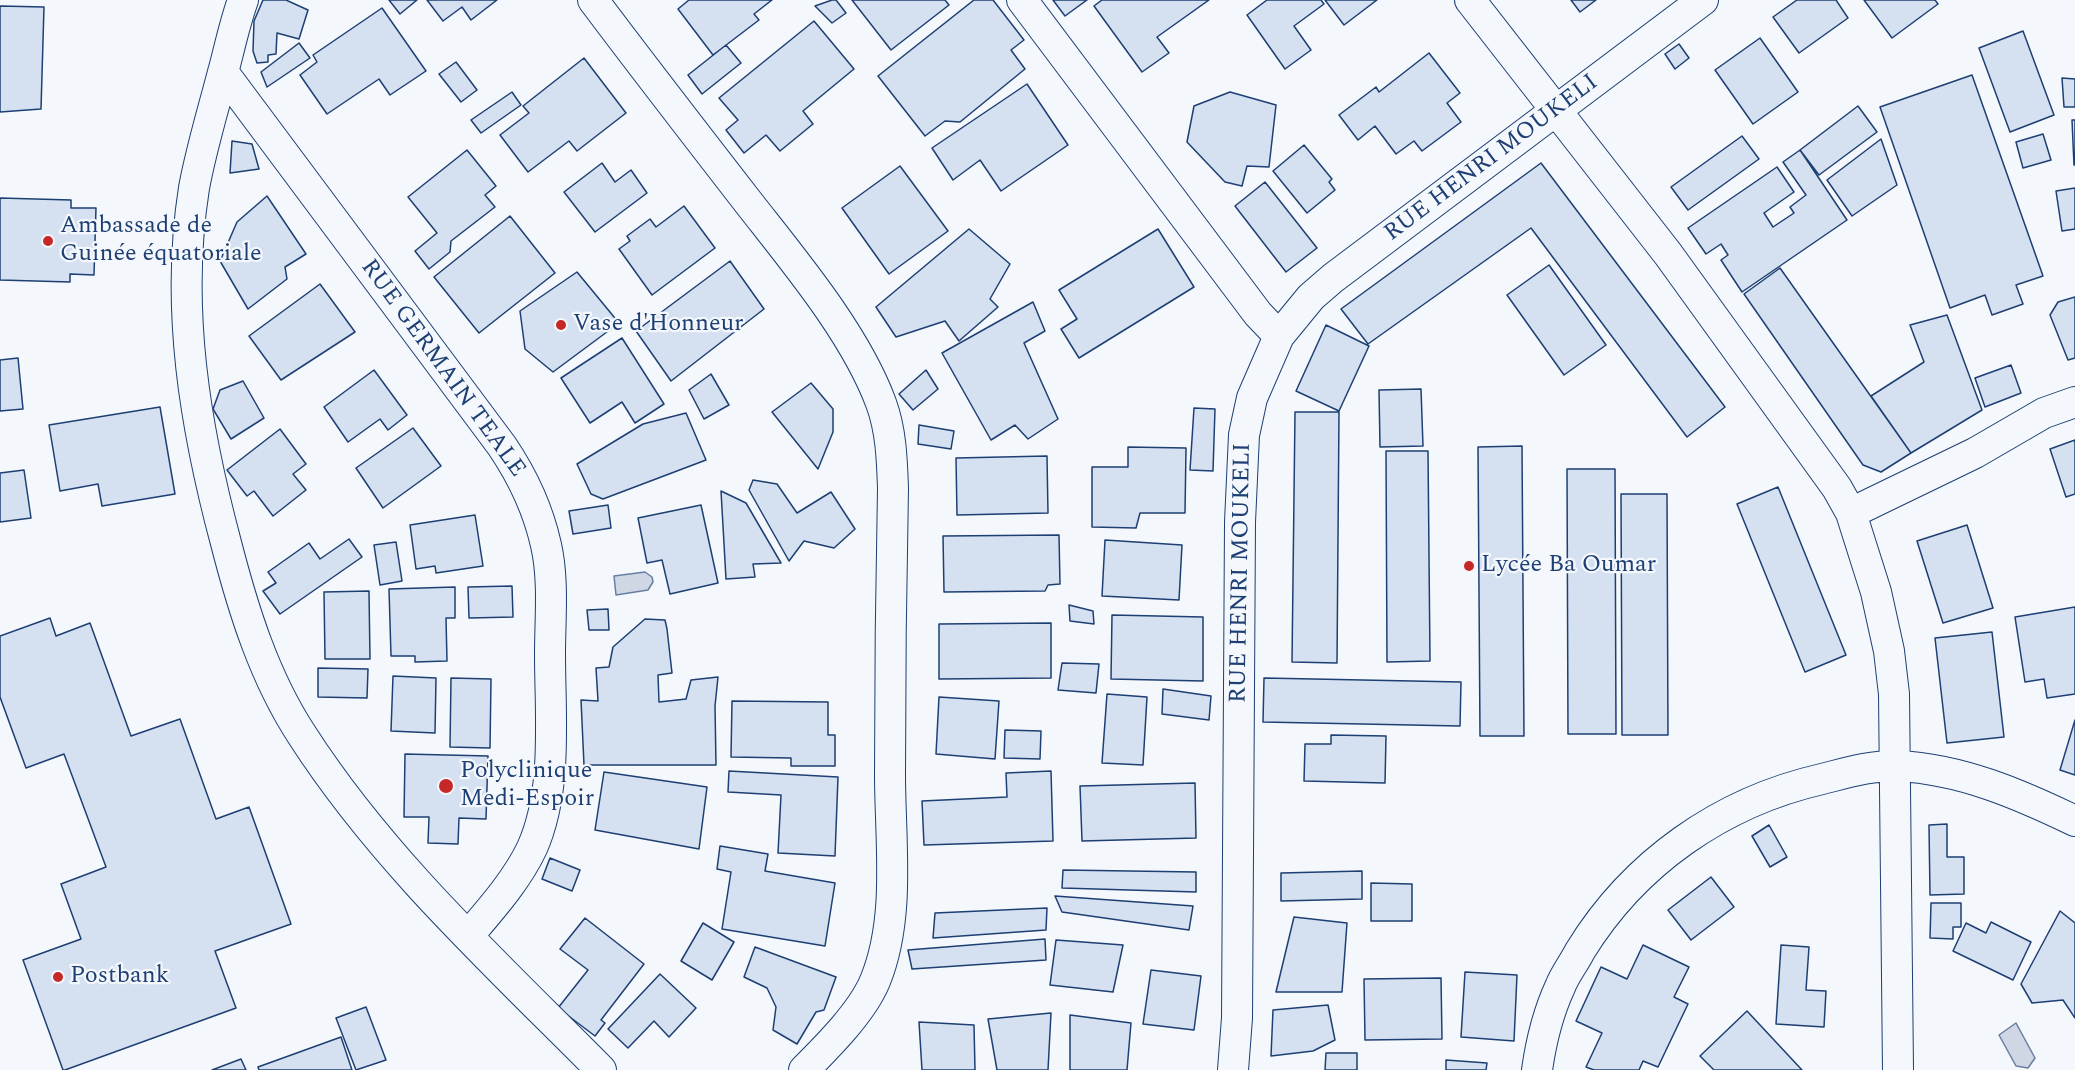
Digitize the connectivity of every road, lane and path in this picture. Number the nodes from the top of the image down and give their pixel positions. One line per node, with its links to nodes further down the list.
1 (243, 0): 6 (street)
2 (593, 0): 15 (street)
3 (1022, 0): 8 (street)
4 (1470, 0): 7 (street)
5 (1703, 0): 7 (street, RUE HENRI MOUKELI)
6 (223, 72): 13 (street); 13 (street, RUE GERMAIN TEALE)
7 (1555, 110): 8 (street, RUE HENRI MOUKELI); 10 (street)
8 (1279, 336): 16 (street, RUE HENRI MOUKELI)
9 (2075, 402): 10 (street)
10 (1851, 513): 11 (street)
11 (1896, 766): 12 (street); 17 (street); 18 (street)
12 (2075, 821)
13 (468, 936): 14 (street)
14 (601, 1070)
15 (804, 1070)
16 (1233, 1070)
17 (1537, 1070)
18 (1898, 1070)

